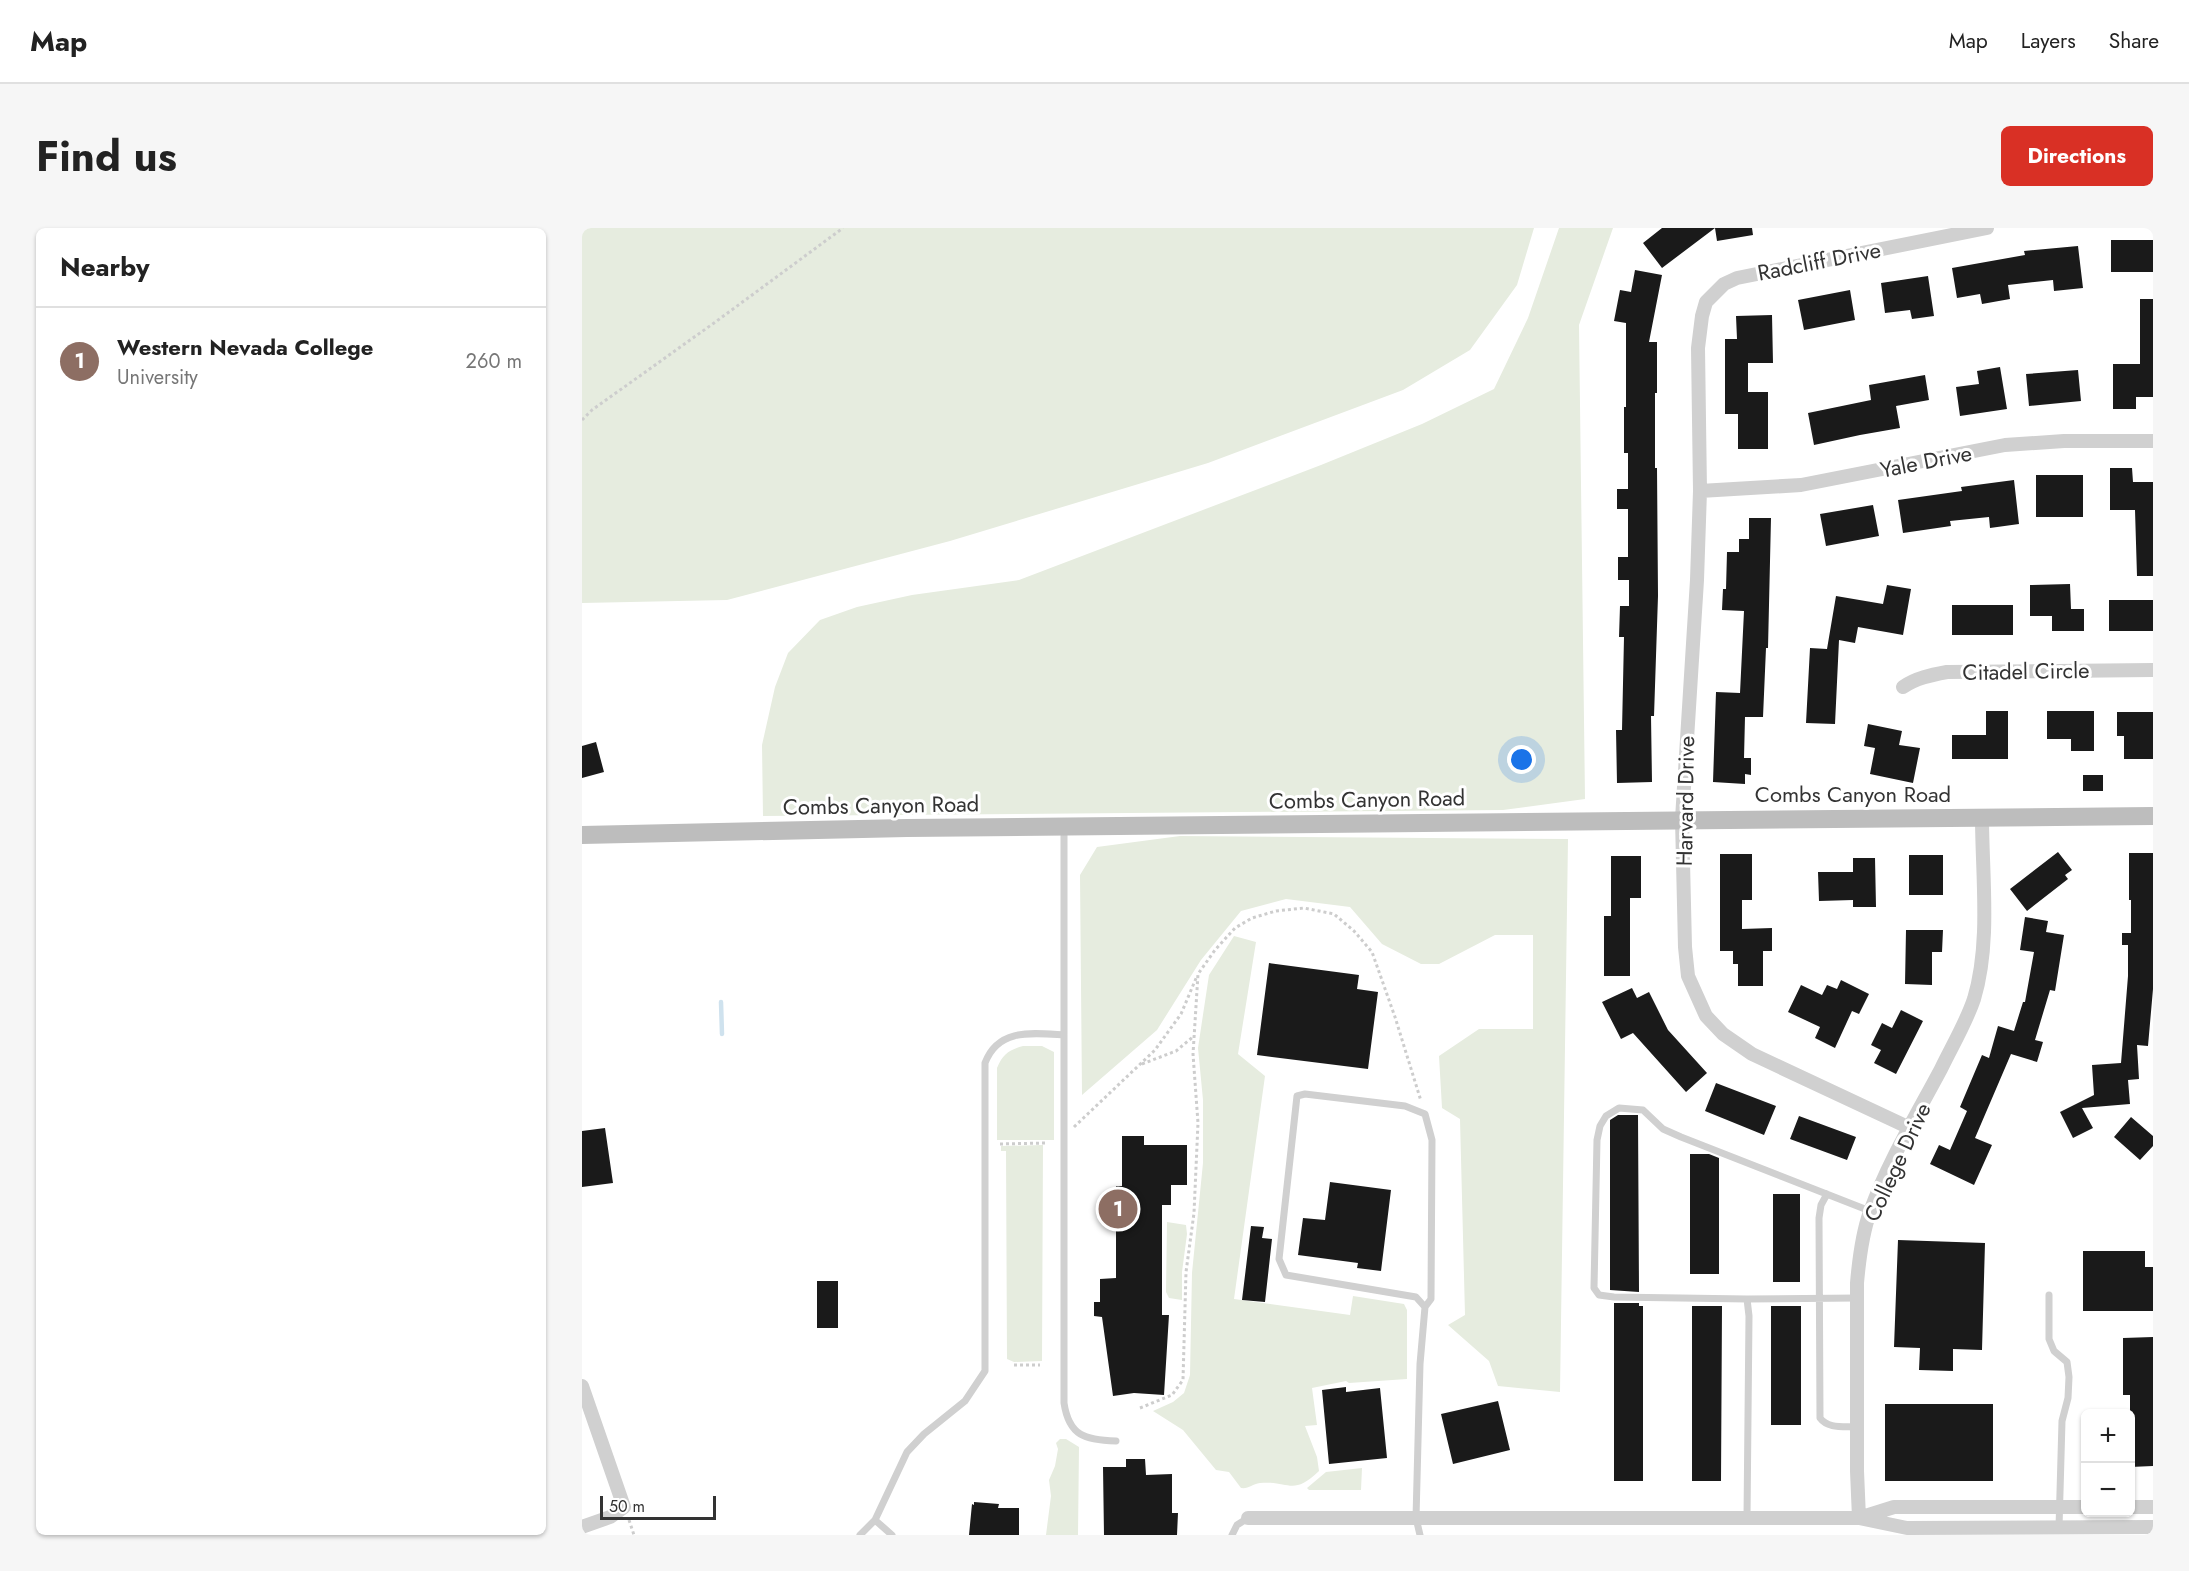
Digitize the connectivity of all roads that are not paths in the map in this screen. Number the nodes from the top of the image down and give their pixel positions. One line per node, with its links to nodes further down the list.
1 (1987, 228): 2 (street, Radcliff Drive)
2 (1698, 348): 4 (street, Harvard Drive)
3 (2153, 441): 4 (street, Yale Drive)
4 (1700, 491): 9 (street, Harvard Drive)
5 (2153, 670): 6 (street, Citadel Circle)
6 (1903, 687)
7 (2153, 816): 8 (street, Combs Canyon Road)
8 (1982, 817): 9 (street, Combs Canyon Road); 13 (street, College Drive)
9 (1682, 819): 10 (street, Combs Canyon Road); 13 (street, Harvard Drive)
10 (1064, 826): 11 (street, Combs Canyon Road); 12 (lane)
11 (582, 835)
12 (1064, 1035): 23 (lane); 32 (lane)
13 (1910, 1128): 15 (street, College Drive)
14 (1827, 1194): 15 (lane); 17 (lane); 19 (lane)
15 (1870, 1211): 18 (street, College Drive)
16 (2049, 1295): 24 (lane)
17 (1818, 1298): 18 (lane); 19 (lane); 22 (lane)
18 (1857, 1298): 22 (street, College Drive)
19 (1747, 1299): 28 (lane)
20 (1425, 1307): 20 (lane); 30 (lane)
21 (582, 1386): 33 (street)
22 (1857, 1426): 31 (street, College Drive)
23 (1116, 1441)
24 (2060, 1507): 25 (street); 31 (street); 35 (lane)
25 (2081, 1507)
26 (2135, 1507): 27 (street)
27 (2153, 1507)
28 (1747, 1517): 30 (street); 31 (street)
29 (1248, 1518): 30 (street); 38 (lane)
30 (1416, 1518): 39 (lane)
31 (1859, 1518): 35 (street)
32 (875, 1520): 36 (lane); 37 (lane)
33 (582, 1527)
34 (2153, 1527): 35 (street)
35 (2060, 1528)
36 (860, 1535)
37 (892, 1535)
38 (1232, 1535)
39 (1420, 1535)

